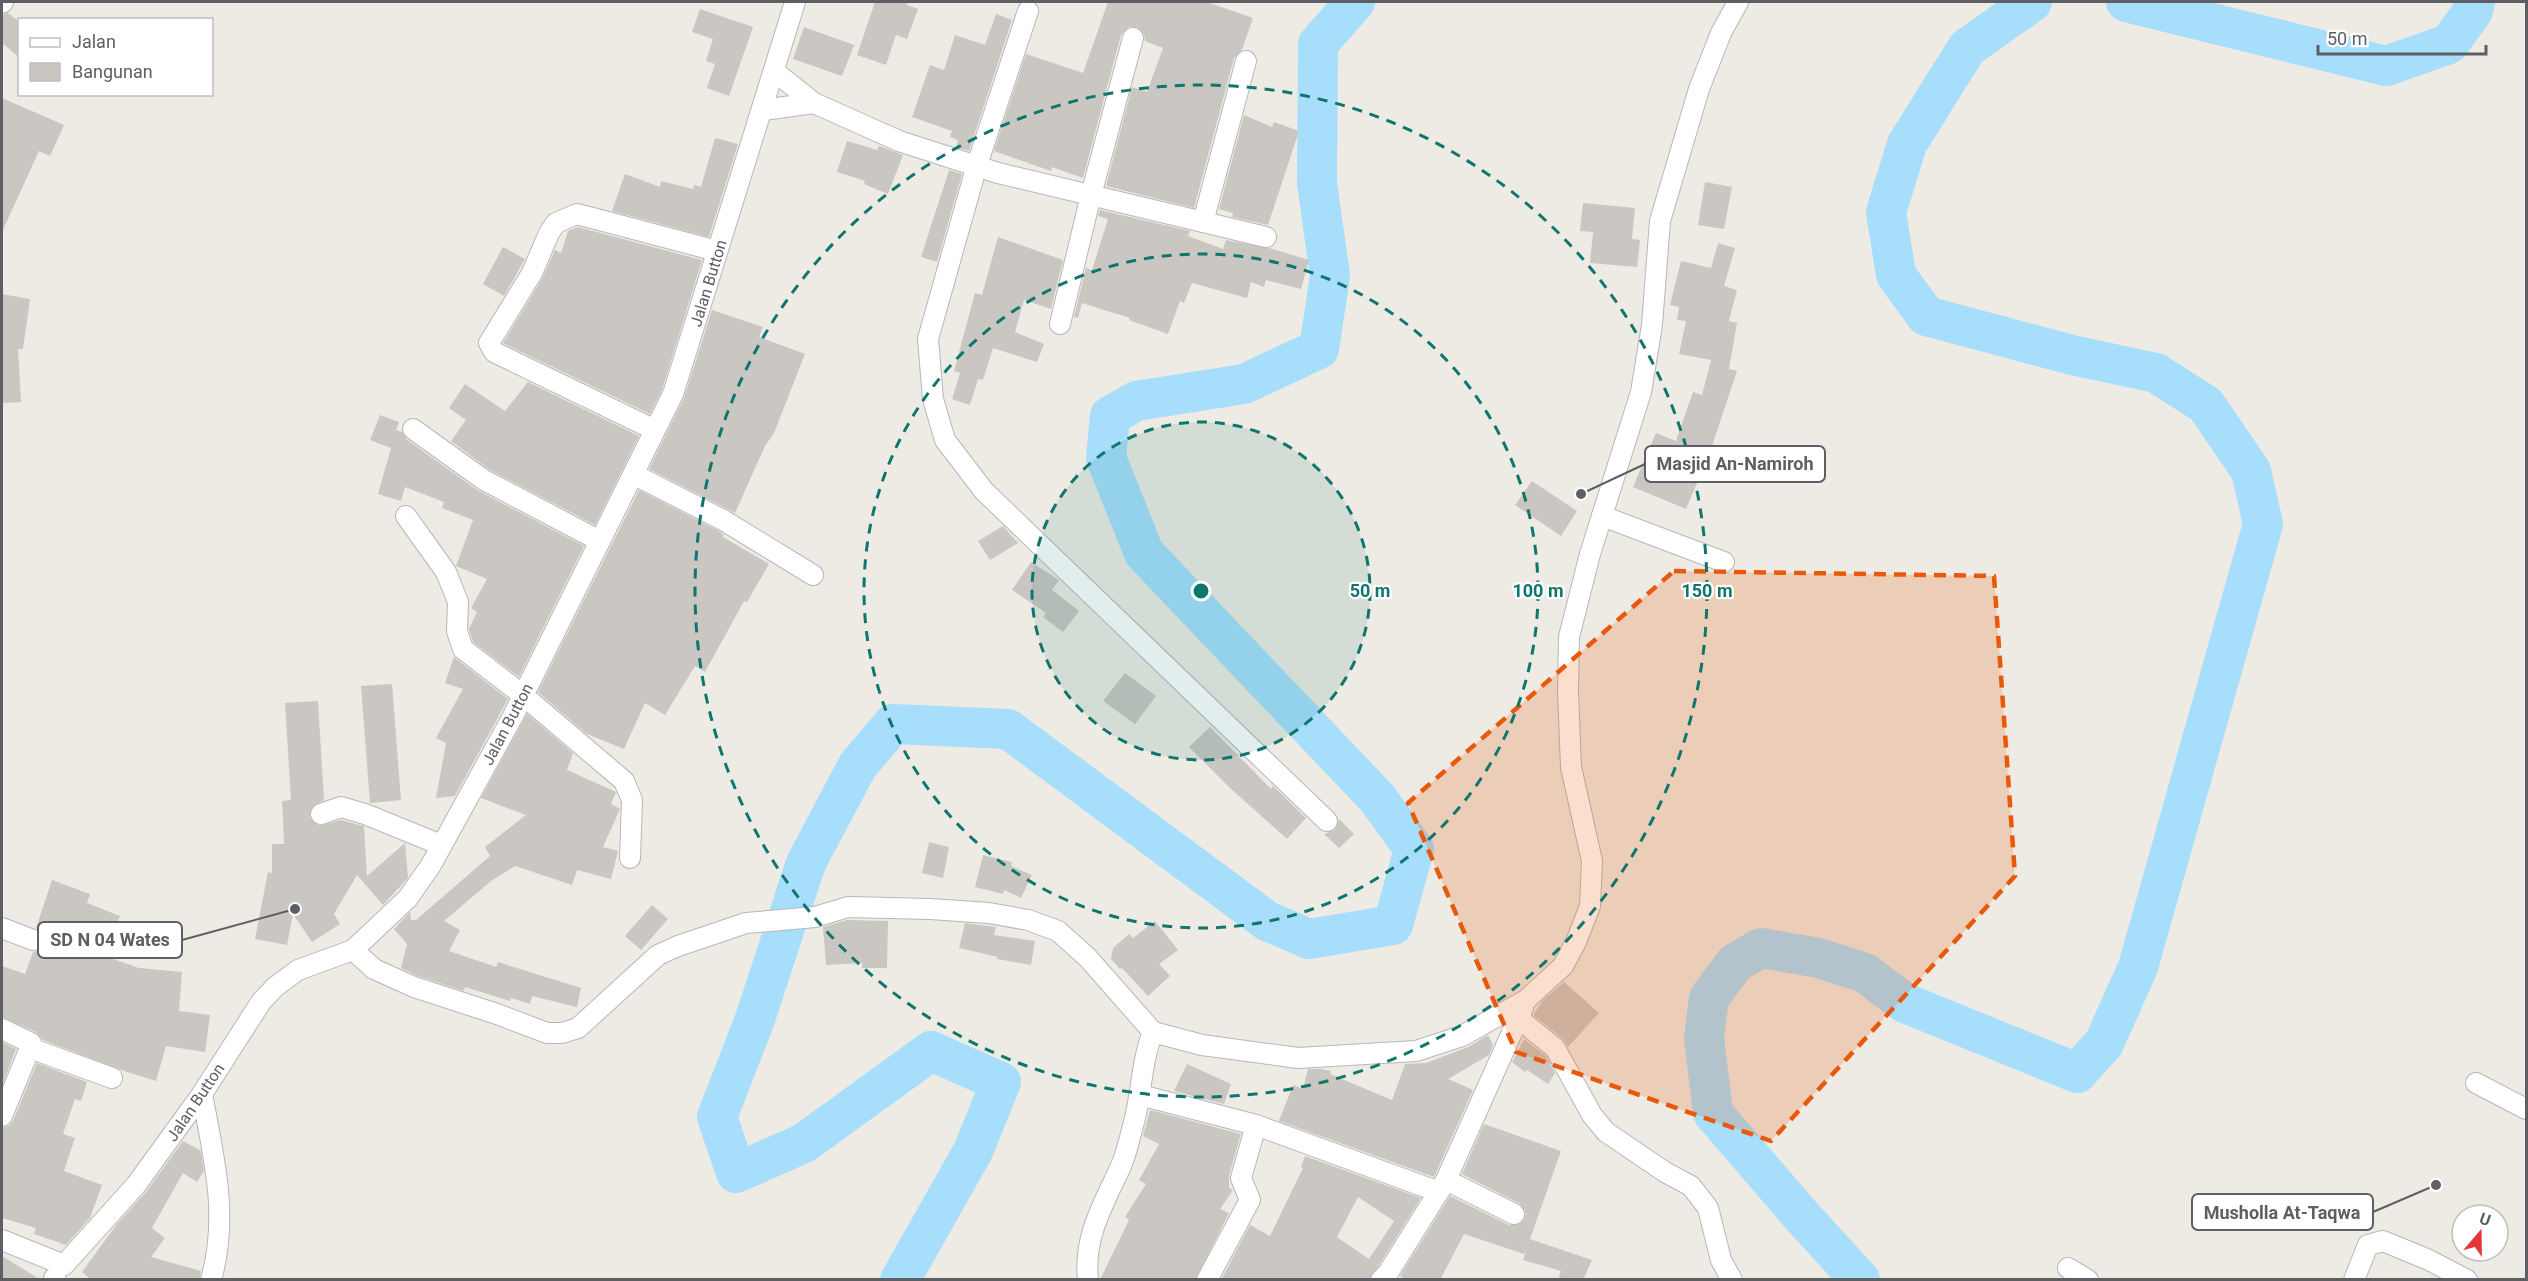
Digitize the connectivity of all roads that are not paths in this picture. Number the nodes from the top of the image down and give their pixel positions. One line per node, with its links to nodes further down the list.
1 (795, 2): 6 (street, Jalan Button)
2 (1738, 2): 19 (street)
3 (1028, 11): 9 (street)
4 (1133, 38): 10 (street)
5 (1246, 61): 11 (street)
6 (774, 71): 7 (street); 8 (street, Jalan Button)
7 (814, 103): 8 (street); 9 (street)
8 (763, 110): 13 (street, Jalan Button)
9 (976, 165): 10 (street); 25 (street)
10 (1091, 195): 11 (street); 14 (street)
11 (1203, 222): 12 (street)
12 (1266, 237)
13 (717, 252): 16 (street, Jalan Button); 16 (street)
14 (1060, 324)
15 (413, 429): 20 (street)
16 (656, 430): 17 (street, Jalan Button)
17 (633, 474): 20 (street, Jalan Button); 22 (street)
18 (406, 516): 23 (street)
19 (1602, 516): 21 (street); 31 (street)
20 (600, 542): 23 (street, Jalan Button)
21 (1724, 562)
22 (813, 575)
23 (524, 696): 26 (street, Jalan Button); 27 (street)
24 (321, 814): 26 (street)
25 (1327, 820)
26 (441, 845): 30 (street, Jalan Button)
27 (630, 858)
28 (2, 928): 29 (street)
29 (33, 940)
30 (353, 950): 33 (street); 37 (street, Jalan Button)
31 (1522, 1009): 33 (street); 42 (street); 51 (street)
32 (2, 1029): 34 (street)
33 (1154, 1032): 38 (street)
34 (30, 1048): 35 (street); 40 (street)
35 (112, 1078)
36 (2476, 1083): 39 (street)
37 (202, 1094): 46 (street, Jalan Button); 47 (street)
38 (1140, 1095): 41 (street); 48 (street)
39 (2526, 1109)
40 (2, 1116)
41 (1256, 1125): 42 (street); 49 (street)
42 (1443, 1186): 43 (street); 50 (street)
43 (1514, 1214)
44 (2, 1240): 46 (street, Jalan Button)
45 (2068, 1268): 52 (street)
46 (57, 1276)
47 (211, 1280)
48 (1088, 1280)
49 (1207, 1280)
50 (1381, 1280)
51 (1732, 1280)
52 (2088, 1280)
53 (2354, 1280): 54 (street)
54 (2467, 1280)

